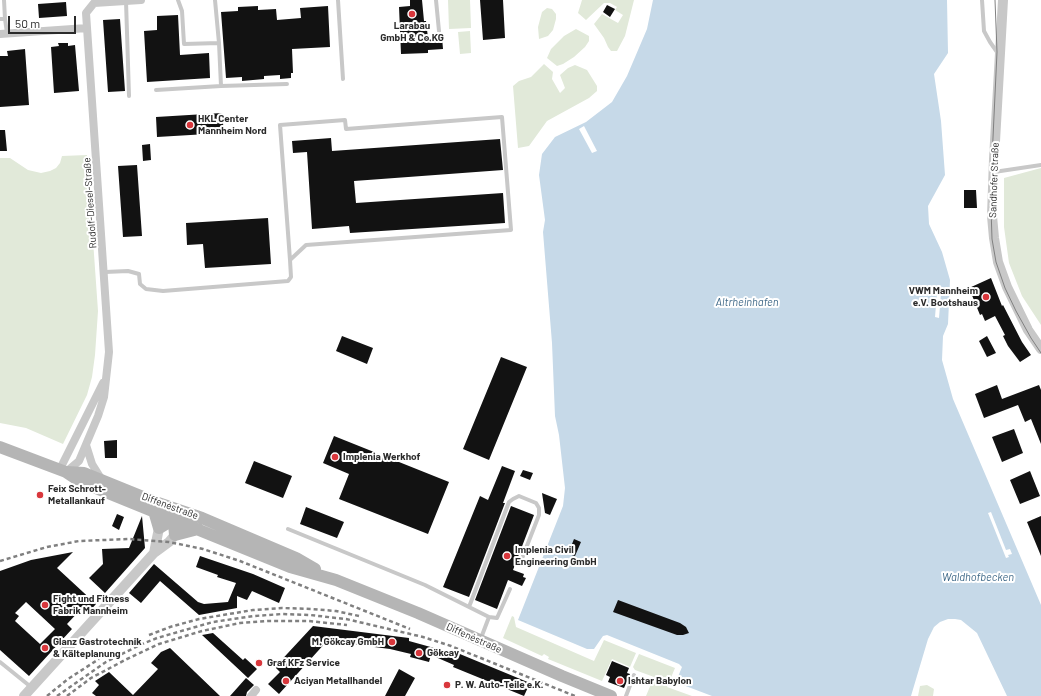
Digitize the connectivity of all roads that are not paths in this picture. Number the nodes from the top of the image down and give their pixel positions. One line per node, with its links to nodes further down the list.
1 (4, 0): 11 (lane)
2 (141, 0): 9 (street, Rudolf-Diesel-Straße)
3 (178, 0): 15 (lane)
4 (216, 0): 15 (lane)
5 (338, 0): 17 (lane)
6 (436, 0): 13 (lane)
7 (982, 0): 16 (lane)
8 (1003, 0): 16 (street, Sandhofer Straße)
9 (126, 1): 12 (street, Rudolf-Diesel-Straße); 21 (lane)
10 (0, 19): 11 (lane)
11 (5, 19): 14 (lane)
12 (87, 28): 14 (street); 25 (street, Rudolf-Diesel-Straße)
13 (439, 31)
14 (3, 34)
15 (219, 43): 19 (lane)
16 (1000, 52): 23 (street, Sandhofer Straße)
17 (343, 79)
18 (287, 84): 19 (lane)
19 (221, 86): 20 (lane)
20 (156, 90)
21 (129, 96)
22 (1041, 166): 23 (lane)
23 (994, 172): 26 (street, Sandhofer Straße)
24 (290, 260): 24 (lane); 25 (lane)
25 (105, 272): 27 (street, Rudolf-Diesel-Straße)
26 (1041, 349)
27 (106, 377): 28 (street, Rudolf-Diesel-Straße); 30 (street, Rudolf-Diesel-Straße)
28 (86, 445): 30 (street, Rudolf-Diesel-Straße); 31 (street)
29 (0, 447): 30 (main road, Diffenéstraße)
30 (63, 471): 31 (main road, Diffenéstraße); 32 (main road, Diffenéstraße)
31 (102, 480): 33 (main road, Diffenéstraße)
32 (154, 511): 33 (main road, Diffenéstraße); 34 (main road)
33 (173, 513): 34 (main road); 35 (main road, Diffenéstraße); 37 (main road); 40 (main road, Diffenéstraße)
34 (160, 528): 38 (street)
35 (198, 529): 37 (main road); 40 (main road, Diffenéstraße)
36 (288, 529): 42 (lane)
37 (175, 535): 38 (street)
38 (154, 553): 47 (street)
39 (520, 562): 42 (lane)
40 (336, 580): 44 (main road, Diffenéstraße)
41 (510, 589): 43 (lane)
42 (469, 607): 43 (lane)
43 (489, 617): 44 (lane)
44 (481, 641): 49 (main road, Diffenéstraße)
45 (0, 662): 47 (lane)
46 (634, 674): 50 (lane)
47 (32, 688): 48 (street)
48 (24, 696)
49 (611, 696)
50 (626, 696)

